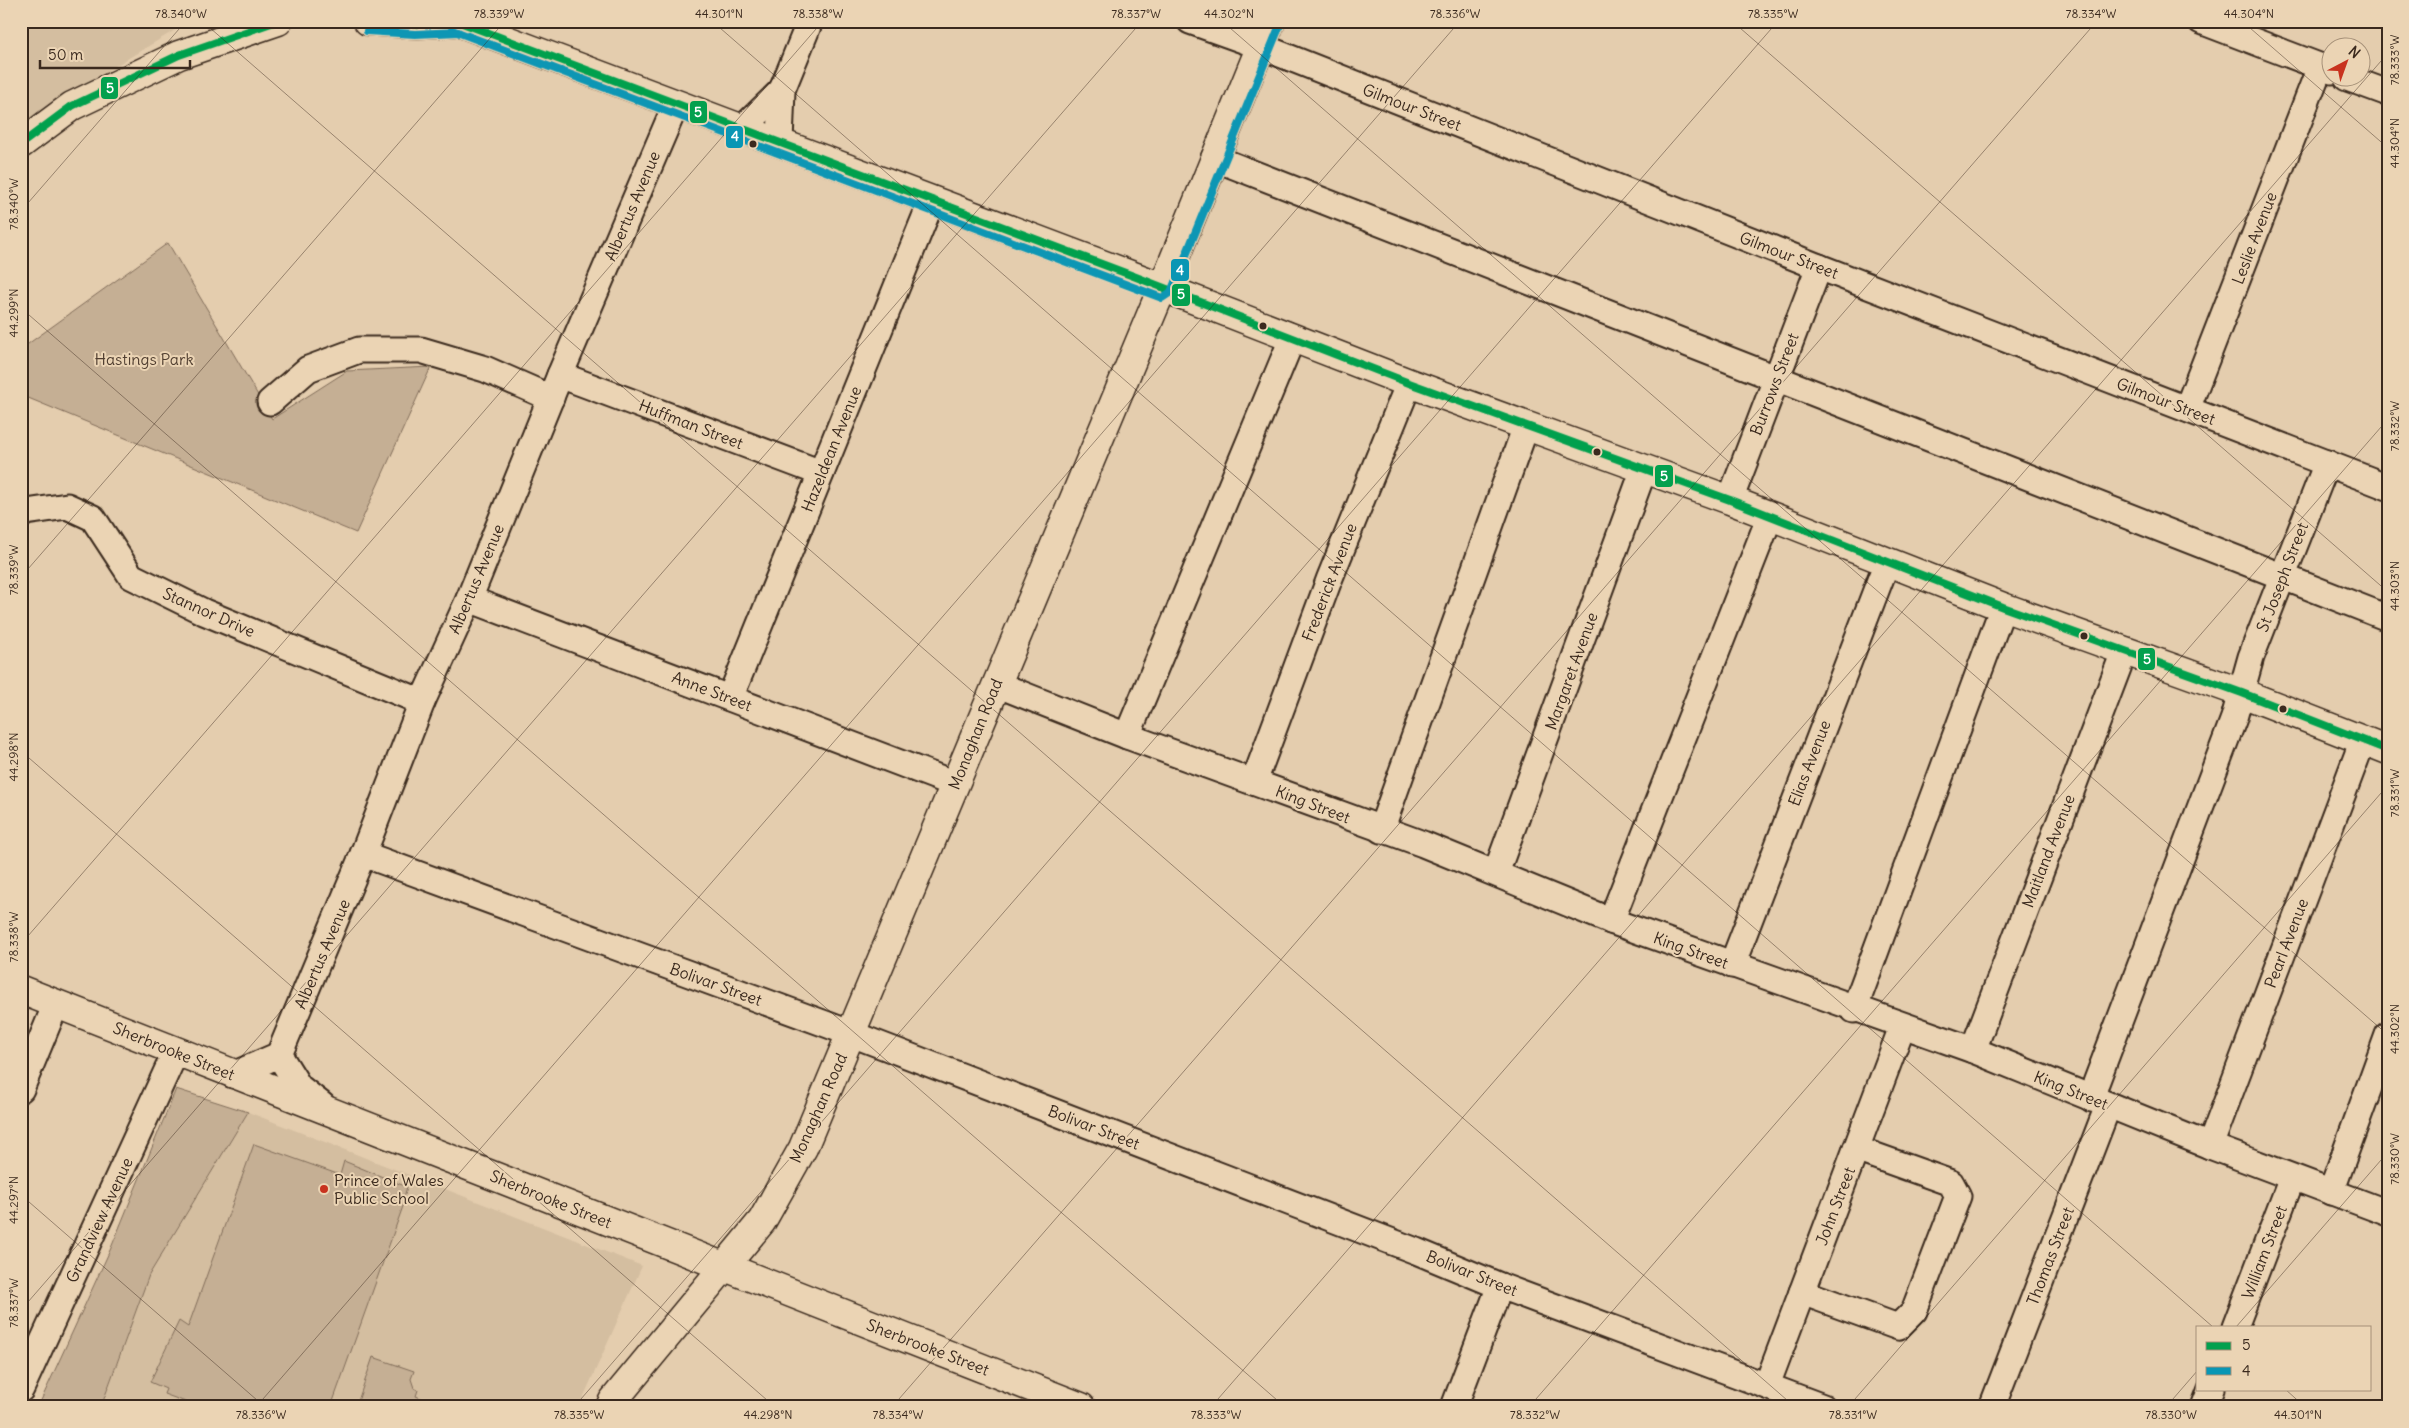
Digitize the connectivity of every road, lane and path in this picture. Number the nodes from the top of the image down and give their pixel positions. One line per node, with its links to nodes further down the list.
1 (229, 21): 9 (main road)
2 (278, 21): 9 (main road)
3 (368, 21): 8 (main road)
4 (810, 21): 14 (street)
5 (1190, 21): 10 (street, Gilmour Street)
6 (1270, 21): 10 (main road, Monaghan Road)
7 (2201, 21): 11 (street)
8 (457, 22): 16 (main road)
9 (210, 43): 19 (main road)
10 (1260, 46): 20 (main road, Monaghan Road); 22 (street, Gilmour Street)
11 (2322, 67)
12 (2322, 79): 30 (street, Leslie Avenue)
13 (2372, 87): 15 (street)
14 (782, 90): 17 (street); 18 (street)
15 (2388, 93)
16 (676, 104): 17 (main road); 25 (street, Albertus Avenue)
17 (743, 128): 18 (main road)
18 (780, 142): 21 (main road)
19 (21, 144)
20 (1214, 158): 23 (main road, Monaghan Road); 26 (street)
21 (932, 200): 23 (main road); 34 (street, Hazeldean Avenue)
22 (1818, 267): 26 (street, Burrows Street); 30 (street, Gilmour Street)
23 (1162, 288): 24 (main road); 45 (main road, Monaghan Road)
24 (1292, 339): 27 (main road); 49 (street)
25 (560, 375): 28 (street, Albertus Avenue); 34 (street, Huffman Street)
26 (1777, 379): 36 (street, Burrows Street); 40 (street)
27 (1409, 383): 31 (main road); 51 (street, Frederick Avenue)
28 (551, 398): 29 (street); 41 (street, Albertus Avenue)
29 (270, 402)
30 (2187, 409): 32 (street, Gilmour Street)
31 (1526, 426): 33 (main road); 53 (street)
32 (2327, 463): 35 (street, Gilmour Street); 40 (street, St Joseph Street)
33 (1644, 469): 36 (main road); 55 (street, Margaret Avenue)
34 (821, 473): 47 (street, Hazeldean Avenue)
35 (2388, 487)
36 (1730, 500): 38 (main road)
37 (21, 515): 48 (street, Stannor Drive)
38 (1770, 516): 39 (main road); 56 (street)
39 (1887, 562): 42 (main road); 57 (street, Elias Avenue)
40 (2281, 578): 43 (street); 46 (street, St Joseph Street)
41 (468, 599): 47 (street, Anne Street); 48 (street, Albertus Avenue)
42 (2003, 607): 44 (main road); 60 (street)
43 (2388, 618)
44 (2124, 652): 46 (main road); 64 (street, Maitland Avenue)
45 (996, 684): 49 (street, King Street); 52 (main road, Monaghan Road)
46 (2242, 693): 50 (main road); 69 (street, St Joseph Street)
47 (730, 698): 52 (street, Anne Street)
48 (422, 702): 54 (street, Albertus Avenue)
49 (1127, 736): 51 (street, King Street)
50 (2375, 745): 71 (street, Pearl Avenue)
51 (1254, 782): 53 (street, King Street)
52 (955, 784): 62 (main road, Monaghan Road)
53 (1381, 830): 55 (street, King Street)
54 (363, 854): 62 (street, Bolivar Street); 66 (street, Albertus Avenue)
55 (1496, 873): 56 (street, King Street)
56 (1611, 921): 57 (street, King Street)
57 (1732, 965): 60 (street, King Street)
58 (21, 990): 59 (main road, Sherbrooke Street)
59 (56, 1004): 65 (main road, Sherbrooke Street); 68 (street)
60 (1854, 1010): 61 (street, King Street)
61 (1902, 1027): 64 (street, King Street); 72 (street, John Street)
62 (850, 1035): 76 (main road, Monaghan Road); 77 (street, Bolivar Street)
63 (2388, 1036): 74 (street)
64 (1973, 1050): 69 (street, King Street)
65 (176, 1051): 67 (main road, Sherbrooke Street); 81 (street, Grandview Avenue)
66 (279, 1055): 67 (street); 70 (street)
67 (233, 1075): 70 (main road, Sherbrooke Street)
68 (21, 1089)
69 (2100, 1102): 71 (street, King Street); 87 (street, Thomas Street)
70 (328, 1110): 76 (main road, Sherbrooke Street)
71 (2210, 1146): 73 (street, King Street)
72 (1856, 1149): 78 (street, John Street); 78 (street)
73 (2292, 1178): 74 (street, King Street); 79 (street, William Street)
74 (2331, 1192): 75 (street, King Street)
75 (2388, 1213)
76 (724, 1267): 83 (main road, Monaghan Road); 84 (main road, Sherbrooke Street)
77 (1500, 1286): 80 (street, Bolivar Street); 85 (street)
78 (1802, 1292): 80 (street, John Street)
79 (2235, 1326)
80 (1767, 1385): 86 (street, Bolivar Street)
81 (21, 1389)
82 (2211, 1390): 88 (street)
83 (610, 1407)
84 (1081, 1407)
85 (1454, 1407)
86 (1823, 1407)
87 (1992, 1407)
88 (2204, 1407)

